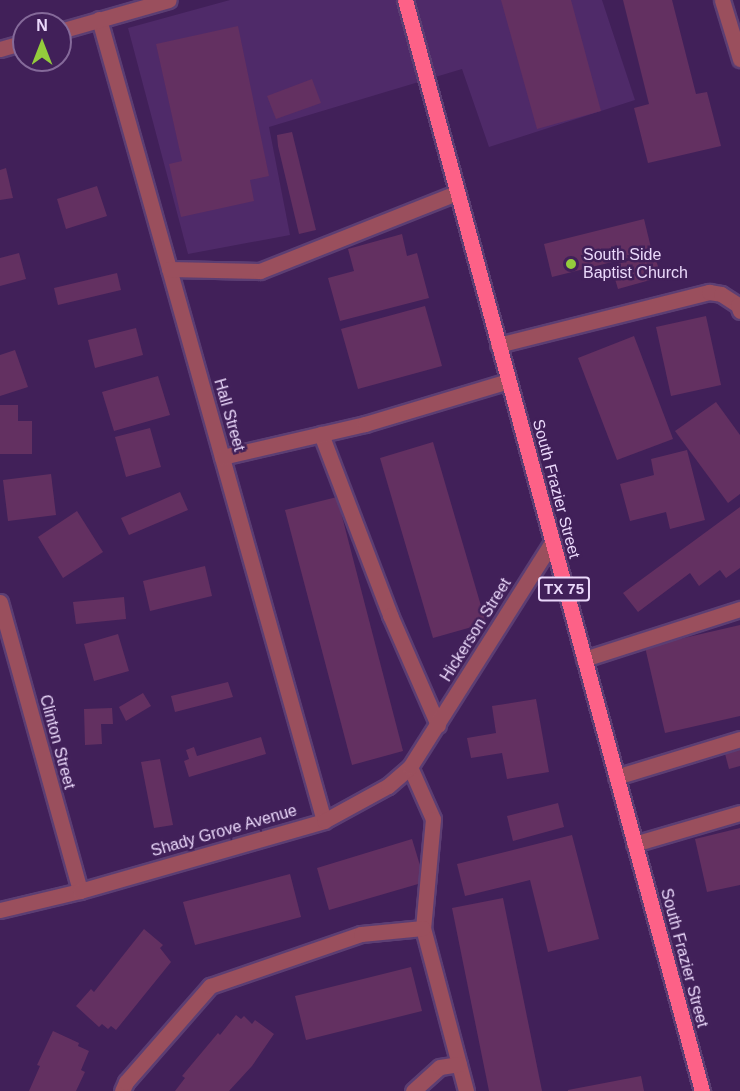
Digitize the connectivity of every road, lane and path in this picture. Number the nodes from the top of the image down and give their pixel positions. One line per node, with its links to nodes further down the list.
1 (169, 0): 4 (street)
2 (405, 0): 7 (main road, South Frazier Street / TX 75)
3 (722, 0): 6 (street)
4 (99, 19): 5 (street); 8 (street, Hall Street)
5 (72, 27)
6 (740, 59)
7 (456, 193): 8 (street); 10 (main road, South Frazier Street / TX 75)
8 (169, 268): 13 (street, Hall Street)
9 (740, 311): 10 (street)
10 (498, 345): 11 (main road, South Frazier Street / TX 75)
11 (508, 381): 12 (street); 14 (main road, South Frazier Street / TX 75)
12 (321, 434): 13 (street); 18 (street)
13 (222, 457): 23 (street, Hall Street)
14 (552, 542): 17 (main road, South Frazier Street / TX 75); 18 (street, Hickerson Street)
15 (0, 602): 25 (street, Clinton Street)
16 (740, 609): 17 (street)
17 (584, 659): 21 (main road, South Frazier Street / TX 75)
18 (434, 731): 20 (street, Shady Grove Avenue)
19 (740, 739): 21 (street)
20 (410, 767): 23 (street, Shady Grove Avenue); 27 (street)
21 (616, 777): 24 (main road, South Frazier Street / TX 75)
22 (740, 813): 24 (street)
23 (324, 821): 25 (street, Shady Grove Avenue)
24 (634, 844): 32 (main road, South Frazier Street / TX 75)
25 (80, 891): 26 (street, Shady Grove Avenue)
26 (0, 910)
27 (423, 928): 28 (street); 29 (street)
28 (459, 1064): 30 (street); 31 (street)
29 (122, 1091)
30 (413, 1091)
31 (466, 1091)
32 (702, 1091)

